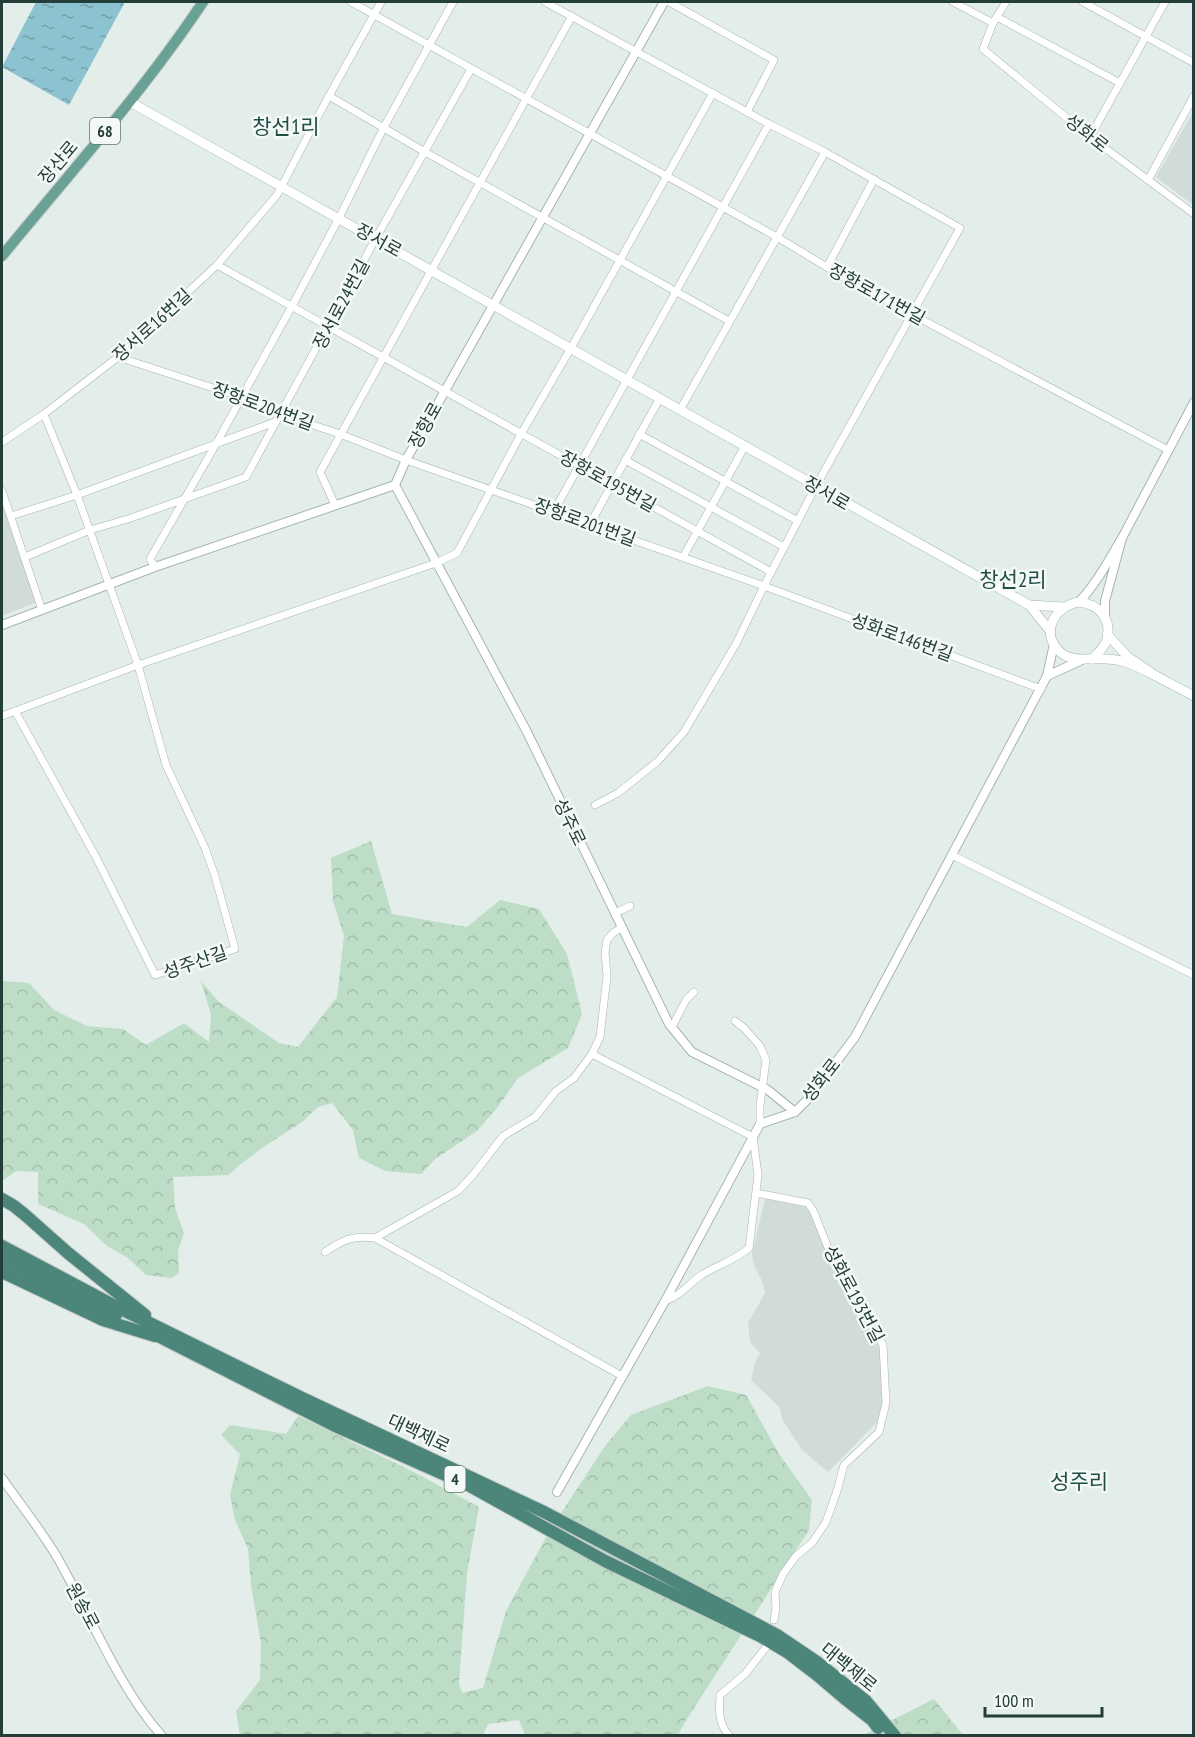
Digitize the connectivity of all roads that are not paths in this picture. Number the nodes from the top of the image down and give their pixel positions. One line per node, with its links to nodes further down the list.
1 (203, 2): 25 (main road, 장산로 / 68)
2 (351, 2): 12 (street, 장항로171번길)
3 (381, 2): 12 (street, 장서로16번길)
4 (453, 2): 16 (street)
5 (545, 2): 13 (street)
6 (663, 2): 17 (street, 장항로)
7 (669, 2): 26 (street)
8 (953, 2): 14 (street)
9 (1006, 2): 14 (street)
10 (1083, 2): 15 (street)
11 (1165, 2): 15 (street)
12 (374, 15): 16 (street, 장항로171번길); 22 (street, 장서로16번길)
13 (572, 16): 17 (street); 24 (street)
14 (995, 20): 20 (street); 30 (street, 성화로)
15 (1145, 36): 18 (street); 20 (street)
16 (428, 45): 19 (street, 장항로171번길); 28 (street)
17 (637, 51): 21 (street); 29 (street, 장항로)
18 (1194, 63)
19 (471, 69): 24 (street, 장항로171번길); 31 (street, 장서로24번길)
20 (1120, 83): 30 (street)
21 (713, 93): 26 (street); 33 (street)
22 (330, 96): 28 (street); 37 (street, 장서로16번길)
23 (1194, 96): 35 (street)
24 (525, 99): 29 (street, 장항로171번길); 36 (street)
25 (130, 102): 37 (main road, 장서로); 44 (main road, 장산로 / 68)
26 (747, 112): 27 (street)
27 (769, 124): 32 (street); 38 (street)
28 (384, 127): 31 (street); 40 (street)
29 (589, 134): 33 (street, 장항로171번길); 41 (street, 장항로)
30 (1090, 137): 35 (street, 성화로)
31 (425, 152): 36 (street); 43 (street, 장서로24번길)
32 (825, 152): 34 (street); 42 (street)
33 (665, 176): 38 (street, 장항로171번길); 45 (street)
34 (874, 179): 47 (street); 52 (street)
35 (1148, 180): 39 (street, 성화로)
36 (480, 183): 41 (street); 48 (street)
37 (282, 186): 40 (main road, 장서로); 46 (street, 장서로16번길)
38 (722, 207): 42 (street, 장항로171번길); 49 (street)
39 (1194, 214)
40 (339, 218): 43 (main road, 장서로); 51 (street)
41 (542, 218): 45 (street); 50 (street, 장항로)
42 (777, 237): 47 (street, 장항로171번길); 53 (street)
43 (376, 238): 48 (main road, 장서로); 54 (street, 장서로24번길)
44 (2, 256)
45 (619, 260): 49 (street); 55 (street)
46 (217, 265): 51 (street, 장항로195번길); 56 (street, 장서로16번길)
47 (827, 267): 52 (street, 장항로171번길)
48 (431, 269): 50 (main road, 장서로); 57 (street)
49 (675, 291): 53 (street); 58 (street)
50 (494, 304): 55 (main road, 장서로); 59 (street, 장항로)
51 (292, 306): 54 (street, 장항로195번길); 60 (street)
52 (912, 314): 73 (street, 장항로171번길); 80 (street)
53 (729, 321): 63 (street)
54 (329, 327): 57 (street, 장항로195번길); 65 (street, 장서로24번길)
55 (571, 348): 58 (main road, 장서로); 68 (street)
56 (118, 357): 60 (street, 장항로204번길); 64 (street, 장서로16번길)
57 (382, 357): 59 (street, 장항로195번길); 67 (street)
58 (627, 379): 61 (main road, 장서로); 76 (street)
59 (444, 391): 68 (street, 장항로195번길); 74 (street, 장항로)
60 (241, 397): 65 (street, 장항로204번길); 71 (street)
61 (660, 398): 63 (main road, 장서로); 69 (street)
62 (1194, 402): 73 (street)
63 (680, 410): 72 (main road, 장서로)
64 (44, 414): 70 (street, 장서로16번길); 83 (street, 성주산길)
65 (280, 414): 66 (street, 장서로24번길); 67 (street, 장항로204번길)
66 (275, 422): 71 (street); 84 (street, 장서로24번길)
67 (340, 434): 74 (street, 장항로204번길); 85 (street)
68 (521, 434): 76 (street, 장항로195번길); 81 (street)
69 (639, 434): 75 (street); 77 (street)
70 (2, 442)
71 (216, 444): 83 (street); 84 (street)
72 (745, 446): 77 (street); 80 (main road, 장서로)
73 (1168, 450): 93 (street)
74 (406, 460): 79 (street, 장항로); 81 (street, 장항로201번길)
75 (625, 460): 78 (street); 86 (street)
76 (579, 466): 78 (street, 장항로195번길); 87 (street)
77 (725, 482): 86 (street); 89 (street)
78 (612, 484): 90 (street); 92 (street, 장항로195번길)
79 (395, 485): 85 (street); 97 (street, 성주로)
80 (816, 486): 89 (street); 103 (main road, 장서로)
81 (492, 489): 87 (street, 장항로201번길); 97 (street)
82 (2, 491): 88 (street)
83 (77, 495): 88 (street); 91 (street, 성주산길)
84 (186, 498): 91 (street); 98 (street)
85 (335, 505): 98 (street)
86 (712, 507): 92 (street); 94 (street)
87 (554, 511): 90 (street, 장항로201번길)
88 (11, 516): 95 (street)
89 (798, 521): 94 (street)
90 (590, 524): 96 (street, 장항로201번길)
91 (90, 530): 95 (street); 100 (street, 성주산길)
92 (698, 530): 96 (street); 99 (street, 장항로195번길)
93 (1122, 538): 102 (street); 106 (street)
94 (784, 547): 99 (street)
95 (25, 557): 105 (street)
96 (683, 557): 101 (street, 장항로201번길)
97 (436, 563): 112 (street); 122 (street, 성주로)
98 (155, 567): 100 (street)
99 (771, 572): 101 (street)
100 (110, 585): 105 (street); 112 (street, 성주산길)
101 (764, 586): 115 (street, 성화로146번길); 119 (street)
102 (1079, 602): 104 (main road); 106 (main road)
103 (1029, 605): 104 (main road); 108 (main road)
104 (1064, 607): 108 (main road)
105 (42, 610): 107 (street)
106 (1105, 616): 109 (main road)
107 (2, 625)
108 (1051, 632): 110 (main road)
109 (1107, 634): 111 (main road); 114 (main road)
110 (1054, 644): 111 (main road); 113 (street, 성화로)
111 (1088, 659): 113 (street); 114 (main road)
112 (138, 665): 117 (street); 117 (street, 성주산길)
113 (1047, 676): 115 (street, 성화로)
114 (1156, 676): 116 (main road)
115 (1041, 689): 120 (street, 성화로)
116 (1194, 696)
117 (15, 711): 118 (street)
118 (2, 716)
119 (595, 805)
120 (952, 855): 124 (street); 130 (street, 성화로)
121 (630, 906): 122 (street)
122 (615, 914): 123 (street, 성주로)
123 (621, 928): 127 (street, 성주로); 128 (street)
124 (1194, 975)
125 (694, 992): 127 (street)
126 (735, 1021): 129 (street)
127 (672, 1027): 129 (street, 성주로)
128 (592, 1054): 132 (street); 135 (street)
129 (763, 1087): 130 (street, 성주로); 131 (street)
130 (795, 1112): 131 (street, 성화로)
131 (760, 1124): 132 (street)
132 (753, 1137): 133 (street); 140 (street)
133 (756, 1193): 140 (street); 145 (street, 성화로193번길)
134 (2, 1199): 141 (highway)
135 (375, 1238): 137 (street); 142 (street)
136 (2, 1246): 141 (highway, 대백제로)
137 (325, 1252)
138 (2, 1258): 141 (highway, 대백제로 / 4)
139 (2, 1272): 141 (highway)
140 (665, 1301): 142 (street)
141 (161, 1333): 149 (highway, 대백제로 / 4); 150 (highway, 대백제로)
142 (622, 1376): 144 (street)
143 (2, 1478): 147 (street, 원송로)
144 (556, 1492)
145 (774, 1620)
146 (767, 1646): 148 (street)
147 (162, 1736)
148 (730, 1736)
149 (884, 1736)
150 (895, 1736)

